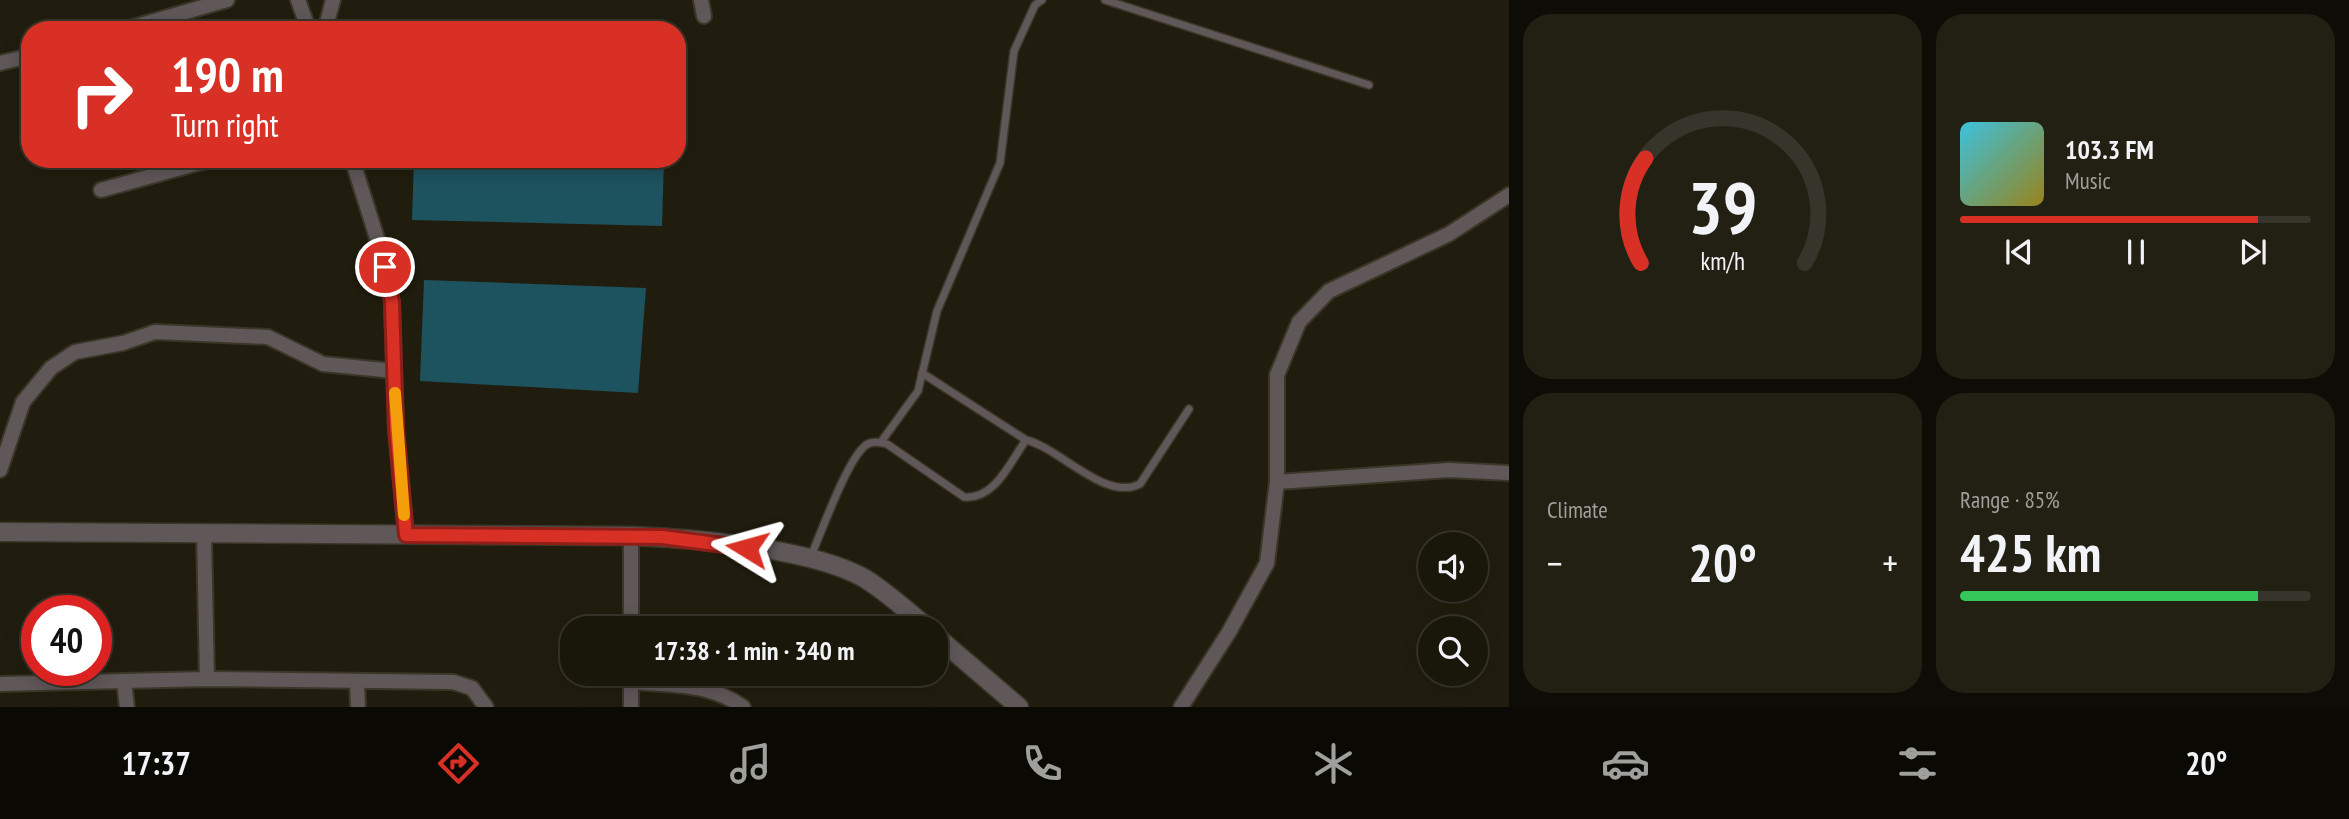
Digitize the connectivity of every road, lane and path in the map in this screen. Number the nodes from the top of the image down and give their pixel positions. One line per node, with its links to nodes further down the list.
1 (227, 0): 8 (street)
2 (298, 0): 9 (street)
3 (332, 0): 10 (street)
4 (701, 0): 7 (street)
5 (1042, 0): 19 (lane)
6 (1105, 0): 13 (lane)
7 (704, 16)
8 (154, 21)
9 (306, 21)
10 (326, 21)
11 (21, 58): 12 (street)
12 (0, 63)
13 (1369, 85)
14 (180, 168): 16 (street)
15 (355, 168): 18 (street)
16 (101, 190)
17 (1509, 195): 25 (street)
18 (394, 371): 23 (street); 28 (street)
19 (922, 373): 21 (lane); 22 (lane)
20 (1188, 409): 21 (lane)
21 (1026, 440): 22 (lane)
22 (881, 442): 30 (lane)
23 (0, 470)
24 (1509, 473): 25 (street)
25 (1277, 482): 46 (street)
26 (0, 532): 27 (street)
27 (204, 534): 28 (street); 34 (street)
28 (406, 535): 29 (street)
29 (631, 536): 30 (street); 31 (street)
30 (809, 559): 32 (street)
31 (631, 616)
32 (912, 616)
33 (948, 646): 45 (street)
34 (207, 679): 35 (street); 36 (street)
35 (124, 681): 37 (street); 40 (street)
36 (357, 682): 41 (street); 42 (street)
37 (0, 684)
38 (631, 686): 43 (street)
39 (683, 686): 44 (street)
40 (127, 707)
41 (358, 707)
42 (486, 707)
43 (631, 707)
44 (743, 707)
45 (1019, 707)
46 (1181, 707)

